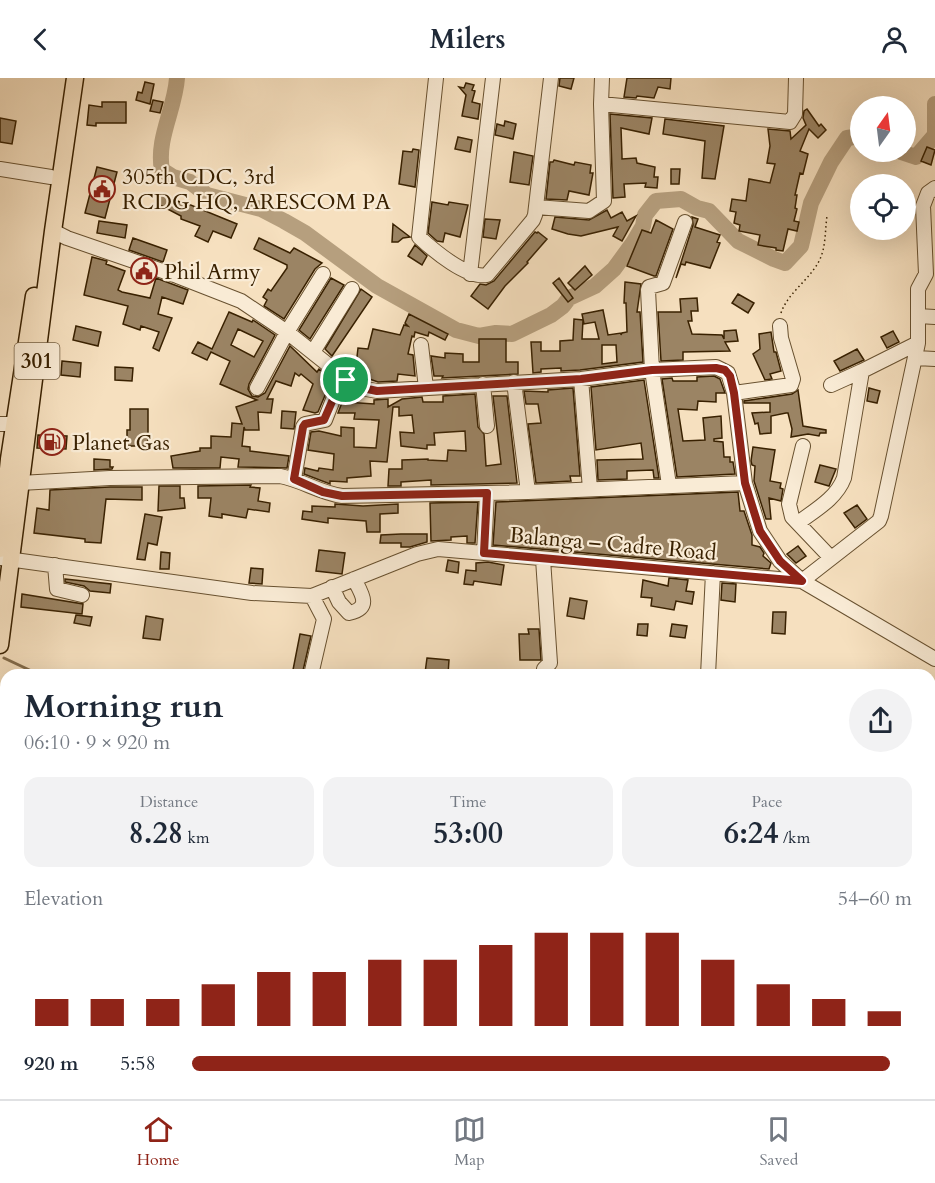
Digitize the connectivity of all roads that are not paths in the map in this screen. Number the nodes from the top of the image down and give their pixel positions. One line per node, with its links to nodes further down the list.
1 (65, 78): 10 (main road, 301)
2 (75, 78): 14 (main road, 301)
3 (436, 78): 16 (street)
4 (493, 78): 16 (street)
5 (551, 78): 12 (street)
6 (602, 78): 8 (street)
7 (796, 78): 8 (street)
8 (601, 104): 12 (street)
9 (0, 169): 10 (street)
10 (51, 177): 38 (main road, 301)
11 (935, 188): 17 (street)
12 (536, 207): 16 (street)
13 (685, 222): 28 (street)
14 (53, 231): 22 (street); 42 (main road, 301)
15 (323, 274): 22 (street)
16 (471, 274)
17 (930, 274): 19 (street)
18 (352, 289): 25 (street)
19 (918, 316): 20 (street); 23 (street)
20 (935, 317)
21 (780, 326): 37 (street)
22 (287, 332): 25 (street); 35 (street)
23 (918, 343): 26 (street); 29 (street)
24 (421, 345): 36 (street)
25 (313, 352): 31 (street)
26 (916, 358): 27 (street); 52 (street)
27 (935, 359)
28 (652, 370): 30 (street); 37 (street); 44 (street)
29 (862, 370): 34 (street); 48 (street)
30 (581, 379): 32 (street); 45 (street)
31 (346, 380): 36 (street); 41 (street)
32 (514, 382): 33 (street); 46 (street)
33 (483, 384): 36 (street); 39 (street)
34 (831, 386)
35 (257, 388)
36 (426, 388)
37 (734, 393): 43 (street)
38 (8, 424): 50 (main road, 301)
39 (487, 426)
40 (804, 446): 48 (street)
41 (294, 479): 42 (street); 47 (street)
42 (20, 483): 50 (main road, 301)
43 (745, 483): 44 (street); 56 (street)
44 (669, 485): 45 (street)
45 (590, 489): 46 (street)
46 (528, 492): 47 (street)
47 (487, 493): 49 (street)
48 (798, 523): 52 (street)
49 (484, 553): 51 (street, Balanga – Cadre Road); 55 (street, Balanga – Cadre Road)
50 (4, 556): 53 (street, Balanga – Cadre Road); 60 (main road, 301)
51 (543, 558): 54 (street, Balanga – Cadre Road); 63 (street)
52 (831, 558): 56 (street)
53 (55, 565): 58 (street); 59 (street, Balanga – Cadre Road)
54 (713, 573): 56 (street, Balanga – Cadre Road); 64 (street)
55 (354, 579): 57 (street, Balanga – Cadre Road); 57 (street)
56 (802, 581): 61 (street)
57 (332, 587): 59 (street, Balanga – Cadre Road)
58 (82, 595)
59 (312, 596): 62 (street)
60 (0, 645)
61 (935, 659)
62 (312, 669)
63 (544, 669)
64 (708, 669)

